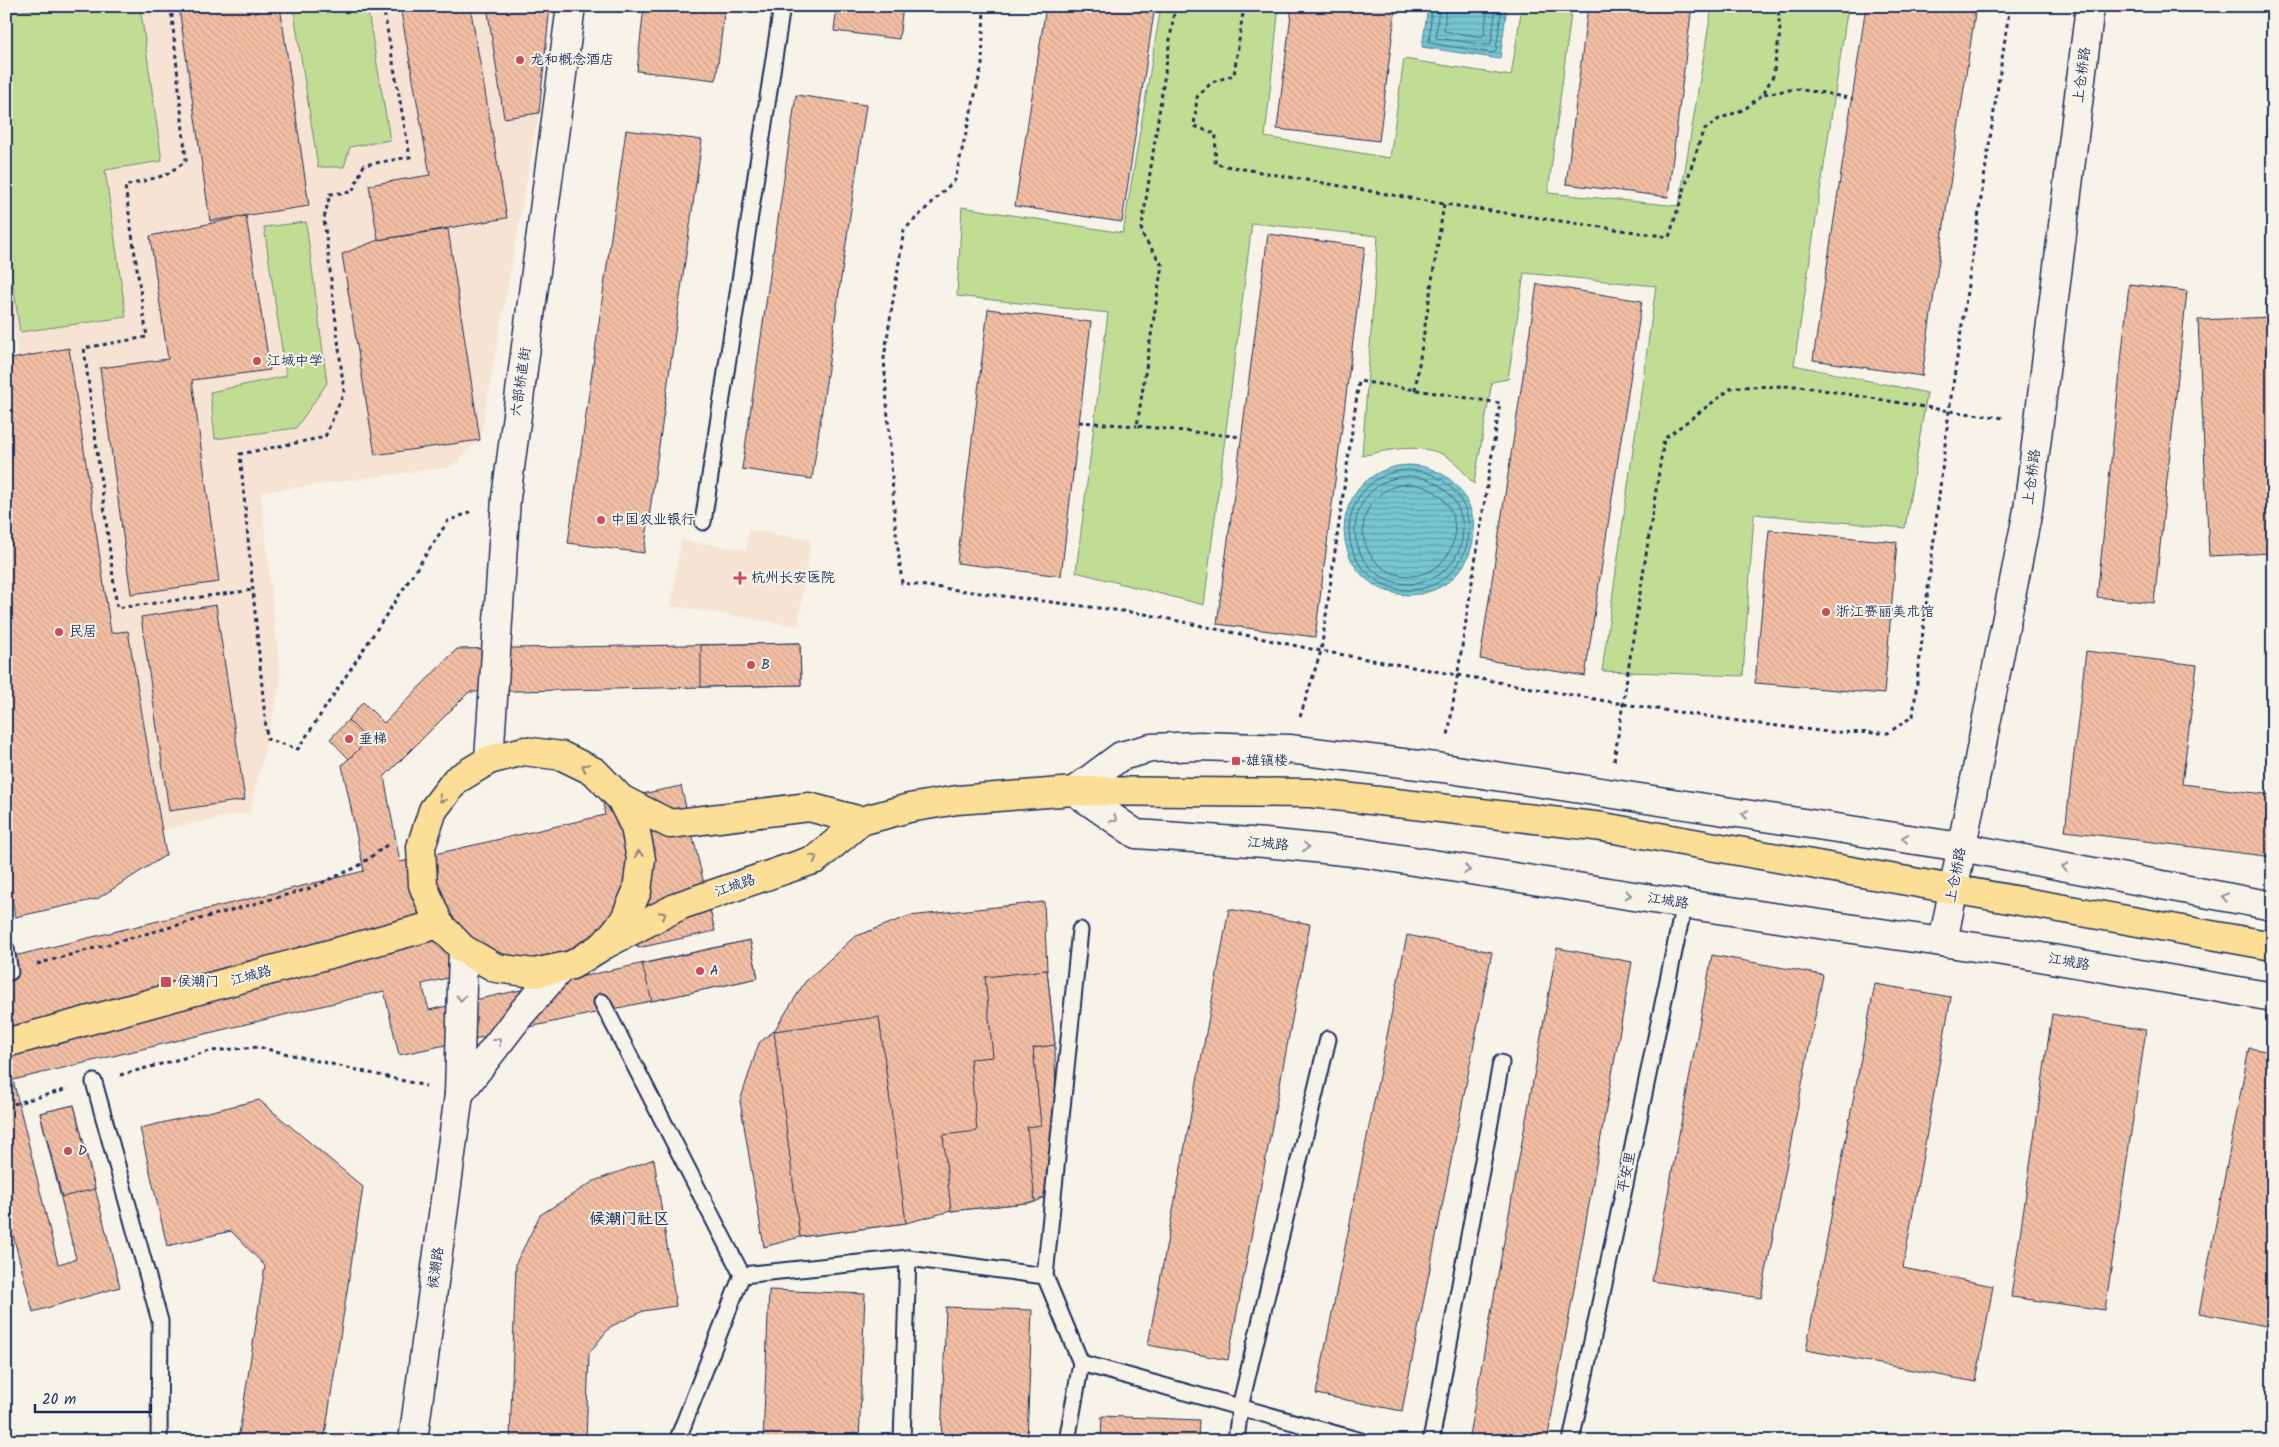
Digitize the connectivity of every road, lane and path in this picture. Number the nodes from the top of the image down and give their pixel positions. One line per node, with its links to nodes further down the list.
1 (171, 6): 22 (path)
2 (383, 6): 22 (path)
3 (571, 6): 20 (street, 六部桥直街)
4 (782, 6): 21 (lane)
5 (984, 6): 23 (path)
6 (1175, 6): 18 (path)
7 (1244, 6): 13 (path)
8 (1778, 6): 11 (path)
9 (2008, 6): 15 (path)
10 (2090, 6): 17 (street, 上仓桥路)
11 (1764, 94): 12 (path); 13 (path)
12 (1852, 99)
13 (1444, 204): 14 (path)
14 (1415, 390): 23 (path); 24 (path)
15 (1949, 411): 17 (path); 25 (path); 25 (path)
16 (1079, 422): 18 (path)
17 (2038, 422): 34 (street, 上仓桥路)
18 (1137, 426): 19 (path)
19 (1242, 437)
20 (506, 498): 22 (path); 27 (street, 六部桥直街)
21 (703, 522)
22 (253, 590)
23 (1321, 652): 24 (path); 26 (path)
24 (1459, 676): 25 (path); 28 (path)
25 (1623, 704): 30 (path)
26 (1289, 748): 28 (street); 29 (street)
27 (488, 760): 31 (main road, 江城路, one-way to 27); 32 (main road, 江城路, one-way to 32)
28 (1443, 768): 30 (street)
29 (1074, 791): 33 (main road, 江城路); 35 (main road, 江城路); 36 (street, 江城路, one-way to 36)
30 (1609, 794): 34 (street, one-way to 30)
31 (621, 799): 33 (main road, 江城路); 41 (main road, 江城路, one-way to 31)
32 (433, 810): 38 (main road, 江城路); 46 (path)
33 (861, 820): 41 (main road, 江城路, one-way to 33)
34 (1962, 847): 35 (street, 上仓桥路); 37 (street, one-way to 34)
35 (1954, 888): 40 (street, 上仓桥路); 42 (main road, 江城路)
36 (1684, 904): 40 (street, 江城路); 68 (lane, 平安里)
37 (2273, 906)
38 (439, 924): 44 (main road, 江城路); 50 (main road, 江城路)
39 (1080, 930): 57 (lane)
40 (1943, 942): 47 (street, 江城路)
41 (604, 945): 45 (main road, 江城路)
42 (2273, 946)
43 (6, 949): 46 (lane)
44 (462, 949): 45 (main road, 江城路); 53 (street, 候潮路, one-way to 53)
45 (561, 968): 53 (street, one-way to 45)
46 (10, 972)
47 (2273, 997)
48 (602, 1002): 56 (lane)
49 (1328, 1039): 59 (lane)
50 (6, 1043)
51 (1501, 1063): 67 (lane)
52 (94, 1082): 53 (path); 54 (path); 60 (lane)
53 (459, 1094): 61 (street, 候潮路)
54 (6, 1106)
55 (908, 1258): 56 (lane); 57 (lane); 63 (lane)
56 (742, 1275): 62 (lane)
57 (1045, 1276): 58 (lane)
58 (1081, 1363): 59 (lane); 64 (lane)
59 (1240, 1408): 65 (lane); 66 (lane)
60 (159, 1441)
61 (413, 1441)
62 (677, 1441)
63 (902, 1441)
64 (1067, 1441)
65 (1236, 1441)
66 (1361, 1441)
67 (1431, 1441)
68 (1571, 1441)

